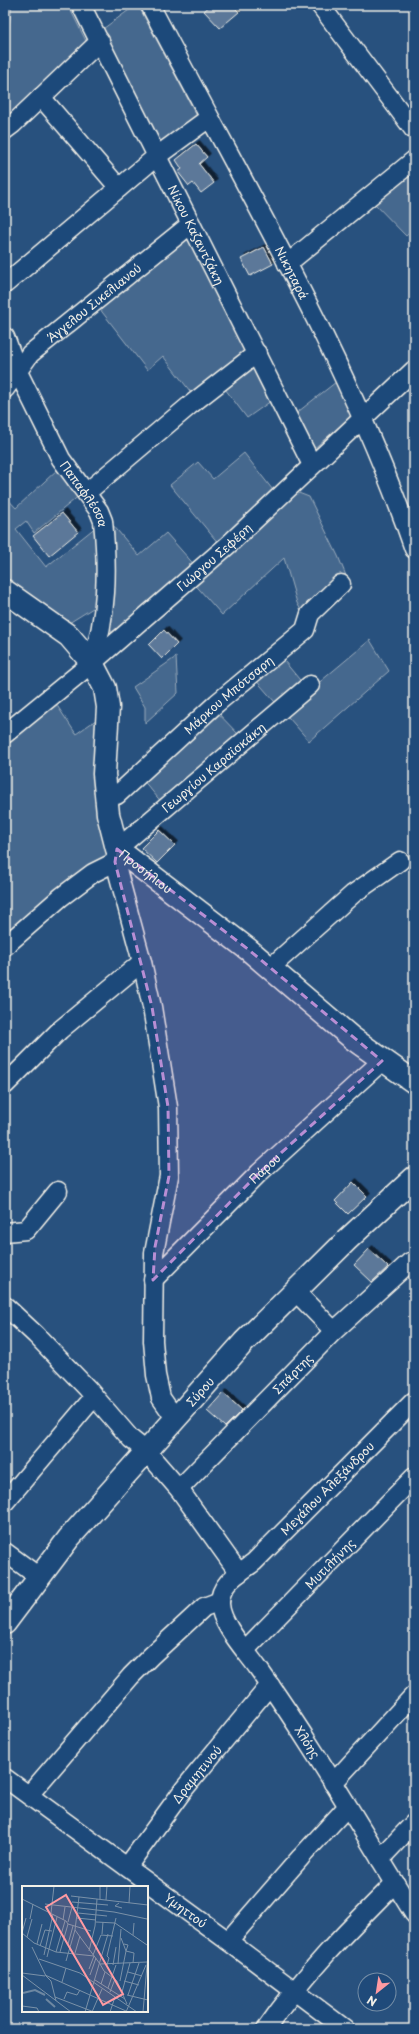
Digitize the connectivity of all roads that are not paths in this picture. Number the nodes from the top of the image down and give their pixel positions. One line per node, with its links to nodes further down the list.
1 (81, 5): 4 (street, Νίκου Καζαντζάκη)
2 (320, 5): 8 (street)
3 (154, 7): 6 (street, Νικηταρά)
4 (100, 41): 5 (street); 9 (street, Νίκου Καζαντζάκη)
5 (41, 97): 7 (street); 11 (street)
6 (209, 118): 9 (street); 13 (street, Νικηταρά)
7 (5, 130)
8 (414, 130)
9 (157, 156): 11 (street); 12 (street, Νίκου Καζαντζάκη)
10 (414, 160): 13 (street)
11 (119, 188): 14 (street)
12 (191, 224): 16 (street, Νίκου Καζαντζάκη); 18 (street, Άγγελου Σικελιανού)
13 (287, 264): 20 (street, Νικηταρά)
14 (5, 284)
15 (5, 337): 18 (street, Παπαφλέσσα)
16 (257, 353): 21 (street, Νίκου Καζαντζάκη); 22 (street)
17 (414, 370): 20 (street, Γιώργου Σεφέρη)
18 (18, 372): 19 (street, Άγγελου Σικελιανού); 22 (street, Παπαφλέσσα)
19 (5, 389)
20 (362, 419): 21 (street, Γιώργου Σεφέρη); 23 (street, Νικηταρά)
21 (312, 465): 26 (street, Γιώργου Σεφέρη)
22 (86, 493): 26 (street, Παπαφλέσσα)
23 (414, 549)
24 (341, 584): 29 (street, Μάρκου Μπότσαρη)
25 (5, 591): 26 (street, Προσήλιου)
26 (92, 663): 28 (street, Γιώργου Σεφέρη); 29 (street, Προσήλιου)
27 (310, 685): 30 (street, Γεωργίου Καραϊσκάκη)
28 (5, 734)
29 (106, 796): 30 (street, Προσήλιου)
30 (116, 856): 32 (street, Γεωργίου Καραϊσκάκη); 33 (street); 34 (street, Προσήλιου)
31 (400, 861): 34 (street)
32 (5, 946)
33 (142, 962): 37 (street); 42 (street)
34 (270, 968): 35 (street, Προσήλιου)
35 (382, 1061): 36 (street, Προσήλιου); 42 (street, Πάρου)
36 (414, 1082)
37 (5, 1085)
38 (414, 1178): 43 (street, Σύρου)
39 (58, 1192): 40 (street)
40 (5, 1232)
41 (410, 1262): 45 (street, Σπάρτης)
42 (152, 1280): 48 (street)
43 (294, 1291): 45 (street); 48 (street, Σύρου)
44 (5, 1306): 46 (street)
45 (334, 1331): 51 (street, Σπάρτης)
46 (94, 1397): 49 (street); 52 (street)
47 (414, 1402): 54 (street, Μεγάλου Αλεξάνδρου)
48 (174, 1418): 49 (street, Σύρου)
49 (146, 1451): 51 (street); 55 (street, Σύρου)
50 (414, 1477): 58 (street, Μυτιλήνης)
51 (179, 1490): 54 (street)
52 (5, 1502)
53 (5, 1552): 55 (street)
54 (239, 1573): 56 (street)
55 (39, 1577): 57 (street, Σύρου)
56 (220, 1601): 58 (street, Χλόης); 63 (street)
57 (5, 1623)
58 (245, 1650): 59 (street, Χλόης)
59 (270, 1685): 62 (street, Χλόης); 67 (street, Δραμητινού)
60 (414, 1695): 62 (street)
61 (5, 1778): 63 (street, Υμηττού)
62 (333, 1783): 64 (street, Χλόης)
63 (29, 1795): 67 (street, Υμηττού)
64 (347, 1807): 66 (street, Χλόης); 70 (street)
65 (414, 1823): 66 (street)
66 (380, 1859): 68 (street, Χλόης)
67 (127, 1867): 70 (street, Υμηττού)
68 (395, 1883): 69 (street, Χλόης); 71 (street)
69 (414, 1914)
70 (228, 1941): 71 (street, Υμηττού)
71 (294, 1991): 72 (street); 73 (street, Υμηττού)
72 (266, 2029)
73 (345, 2029)

